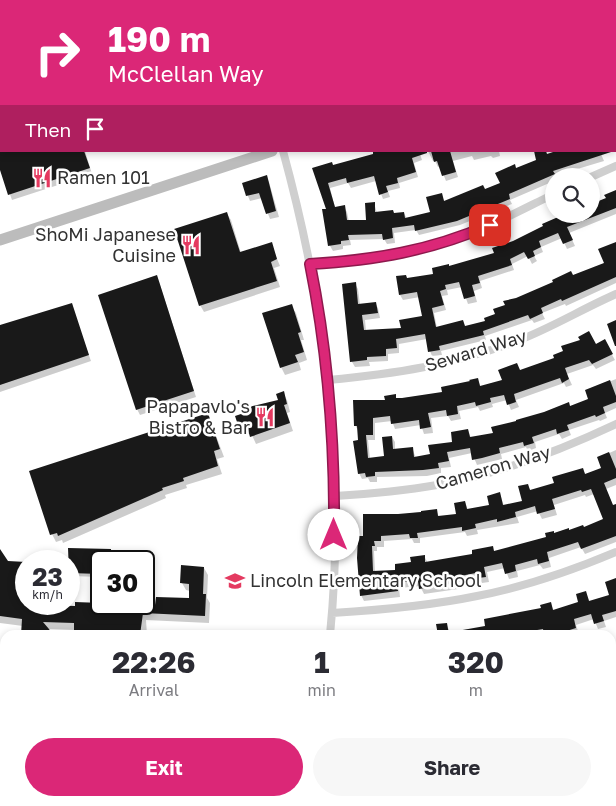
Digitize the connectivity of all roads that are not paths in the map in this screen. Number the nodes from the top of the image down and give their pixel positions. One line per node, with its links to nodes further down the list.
1 (269, 152): 6 (main road)
2 (283, 152): 7 (street)
3 (616, 166): 4 (street)
4 (600, 173)
5 (545, 198): 7 (street)
6 (0, 240)
7 (310, 264): 9 (street)
8 (616, 294): 9 (street, Seward Way)
9 (328, 380): 11 (street)
10 (616, 424): 11 (street, Cameron Way)
11 (335, 496): 13 (street)
12 (616, 552): 13 (street)
13 (332, 613): 14 (street)
14 (330, 630)

